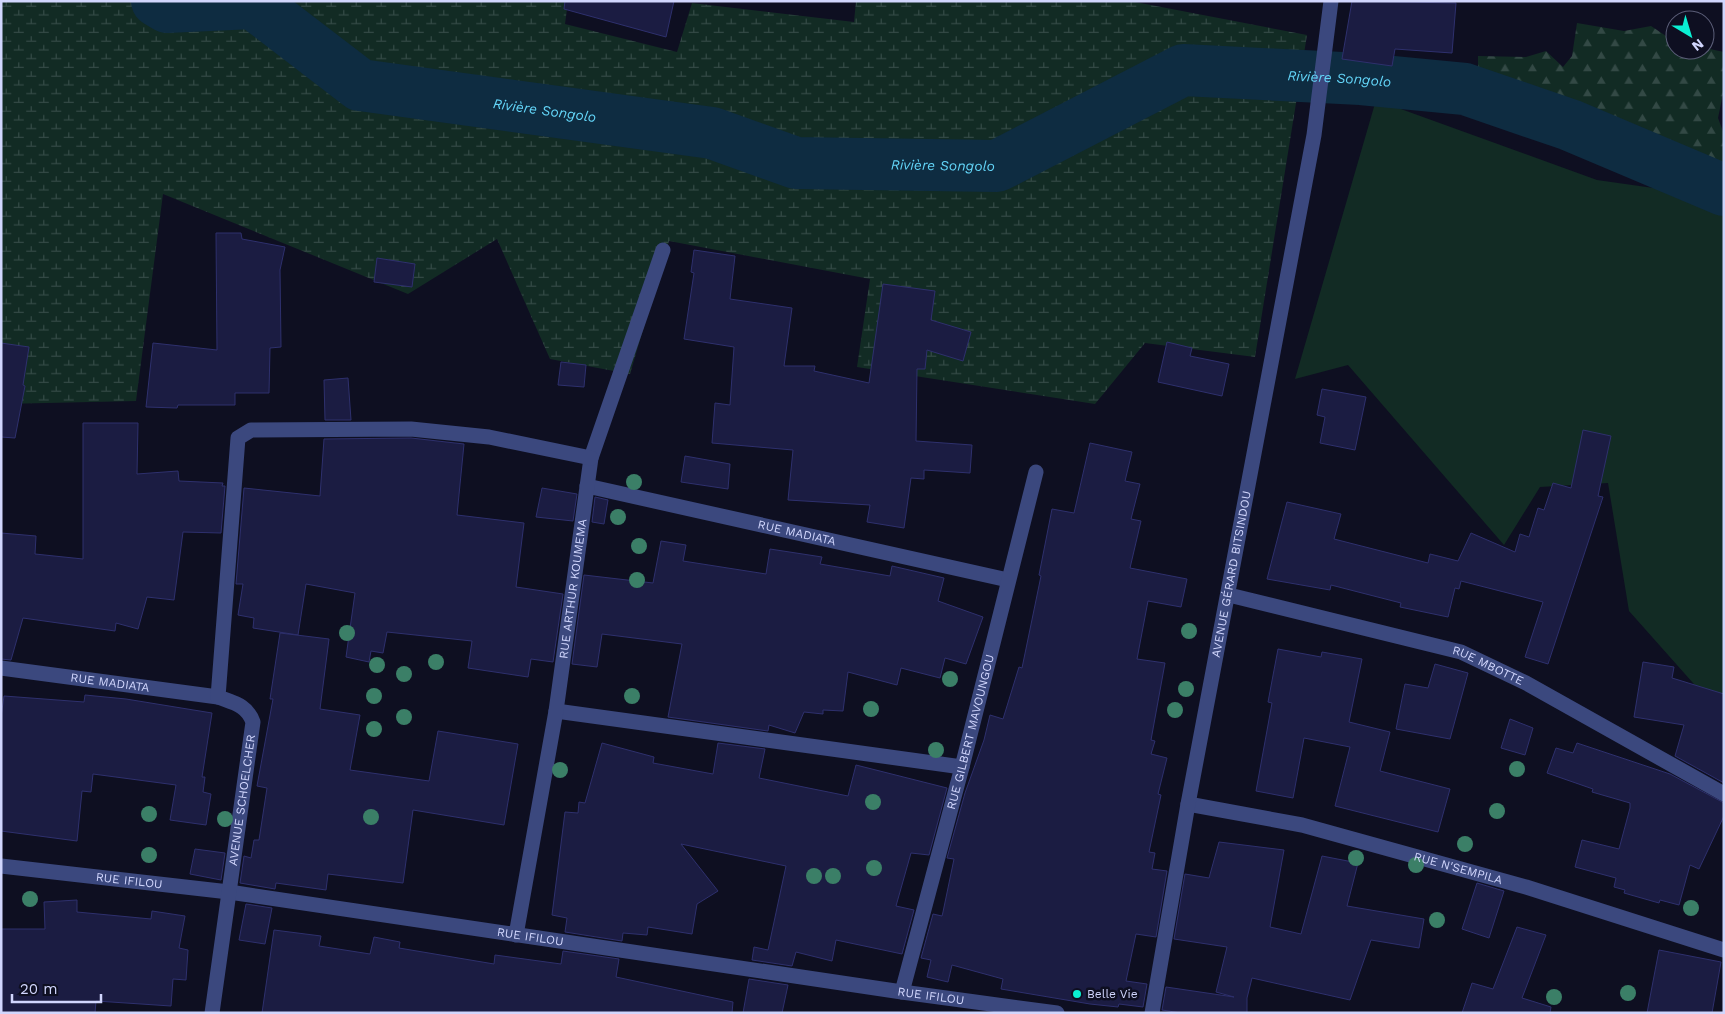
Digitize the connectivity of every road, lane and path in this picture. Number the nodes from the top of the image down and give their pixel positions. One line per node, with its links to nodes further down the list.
1 (1331, 1): 7 (street, AVENUE GÉRARD BITSINDOU)
2 (663, 250): 3 (street, RUE ARTHUR KOUMEMA)
3 (591, 458): 5 (street, RUE ARTHUR KOUMEMA); 9 (street)
4 (1036, 472): 6 (street, RUE GILBERT MAVOUNGOU)
5 (587, 486): 6 (street, RUE MADIATA); 10 (street, RUE ARTHUR KOUMEMA)
6 (1008, 580): 11 (street, RUE GILBERT MAVOUNGOU)
7 (1229, 595): 12 (street, RUE MBOTTE); 13 (street, AVENUE GÉRARD BITSINDOU)
8 (1, 668): 9 (street, RUE MADIATA)
9 (218, 697): 15 (street, AVENUE SCHOELCHER)
10 (556, 711): 11 (street); 16 (street, RUE ARTHUR KOUMEMA)
11 (962, 766): 18 (street, RUE GILBERT MAVOUNGOU)
12 (1724, 794)
13 (1188, 804): 17 (street, RUE N'SEMPILA); 21 (street, AVENUE GÉRARD BITSINDOU)
14 (1, 866): 15 (street, RUE IFILOU)
15 (229, 892): 16 (street, RUE IFILOU); 19 (street, AVENUE SCHOELCHER)
16 (516, 935): 18 (street, RUE IFILOU)
17 (1724, 950)
18 (902, 992): 20 (street, RUE IFILOU)
19 (212, 1013)
20 (1057, 1013)
21 (1152, 1013)

